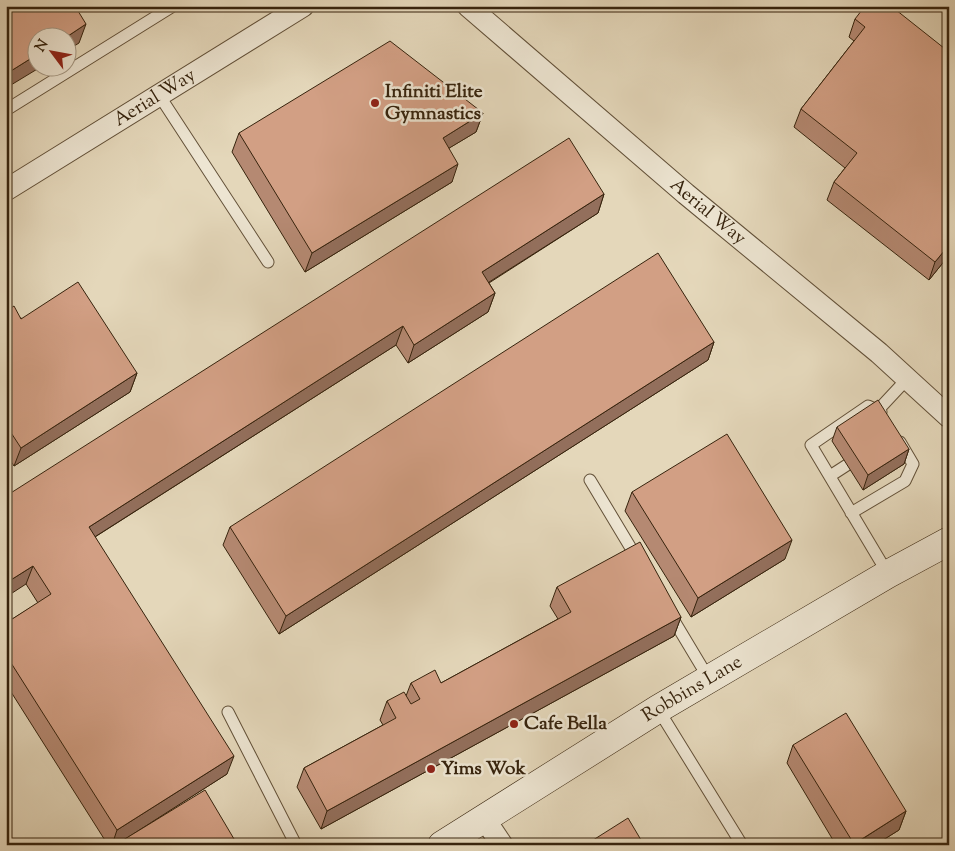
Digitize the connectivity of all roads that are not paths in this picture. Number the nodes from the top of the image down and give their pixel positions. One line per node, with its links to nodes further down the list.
1 (173, 6): 5 (lane)
2 (303, 6): 4 (street, Aerial Way)
3 (468, 6): 8 (street, Aerial Way)
4 (159, 95): 6 (street, Aerial Way); 7 (lane)
5 (6, 110)
6 (6, 190)
7 (268, 262)
8 (907, 379): 9 (lane); 10 (street, Aerial Way)
9 (879, 409): 11 (lane); 14 (lane)
10 (949, 417)
11 (887, 422)
12 (888, 439): 16 (lane)
13 (847, 466): 14 (lane)
14 (830, 476): 16 (lane)
15 (590, 480): 18 (lane)
16 (851, 512): 19 (lane)
17 (949, 541): 19 (street, Robbins Lane)
18 (647, 574)
19 (888, 574): 21 (street, Robbins Lane)
20 (662, 600): 21 (lane)
21 (709, 679): 22 (street, Robbins Lane)
22 (658, 709): 24 (street, Robbins Lane); 28 (lane)
23 (228, 712): 25 (lane)
24 (484, 818): 26 (street, Robbins Lane); 27 (street)
25 (296, 845)
26 (442, 845)
27 (502, 845)
28 (742, 845)

